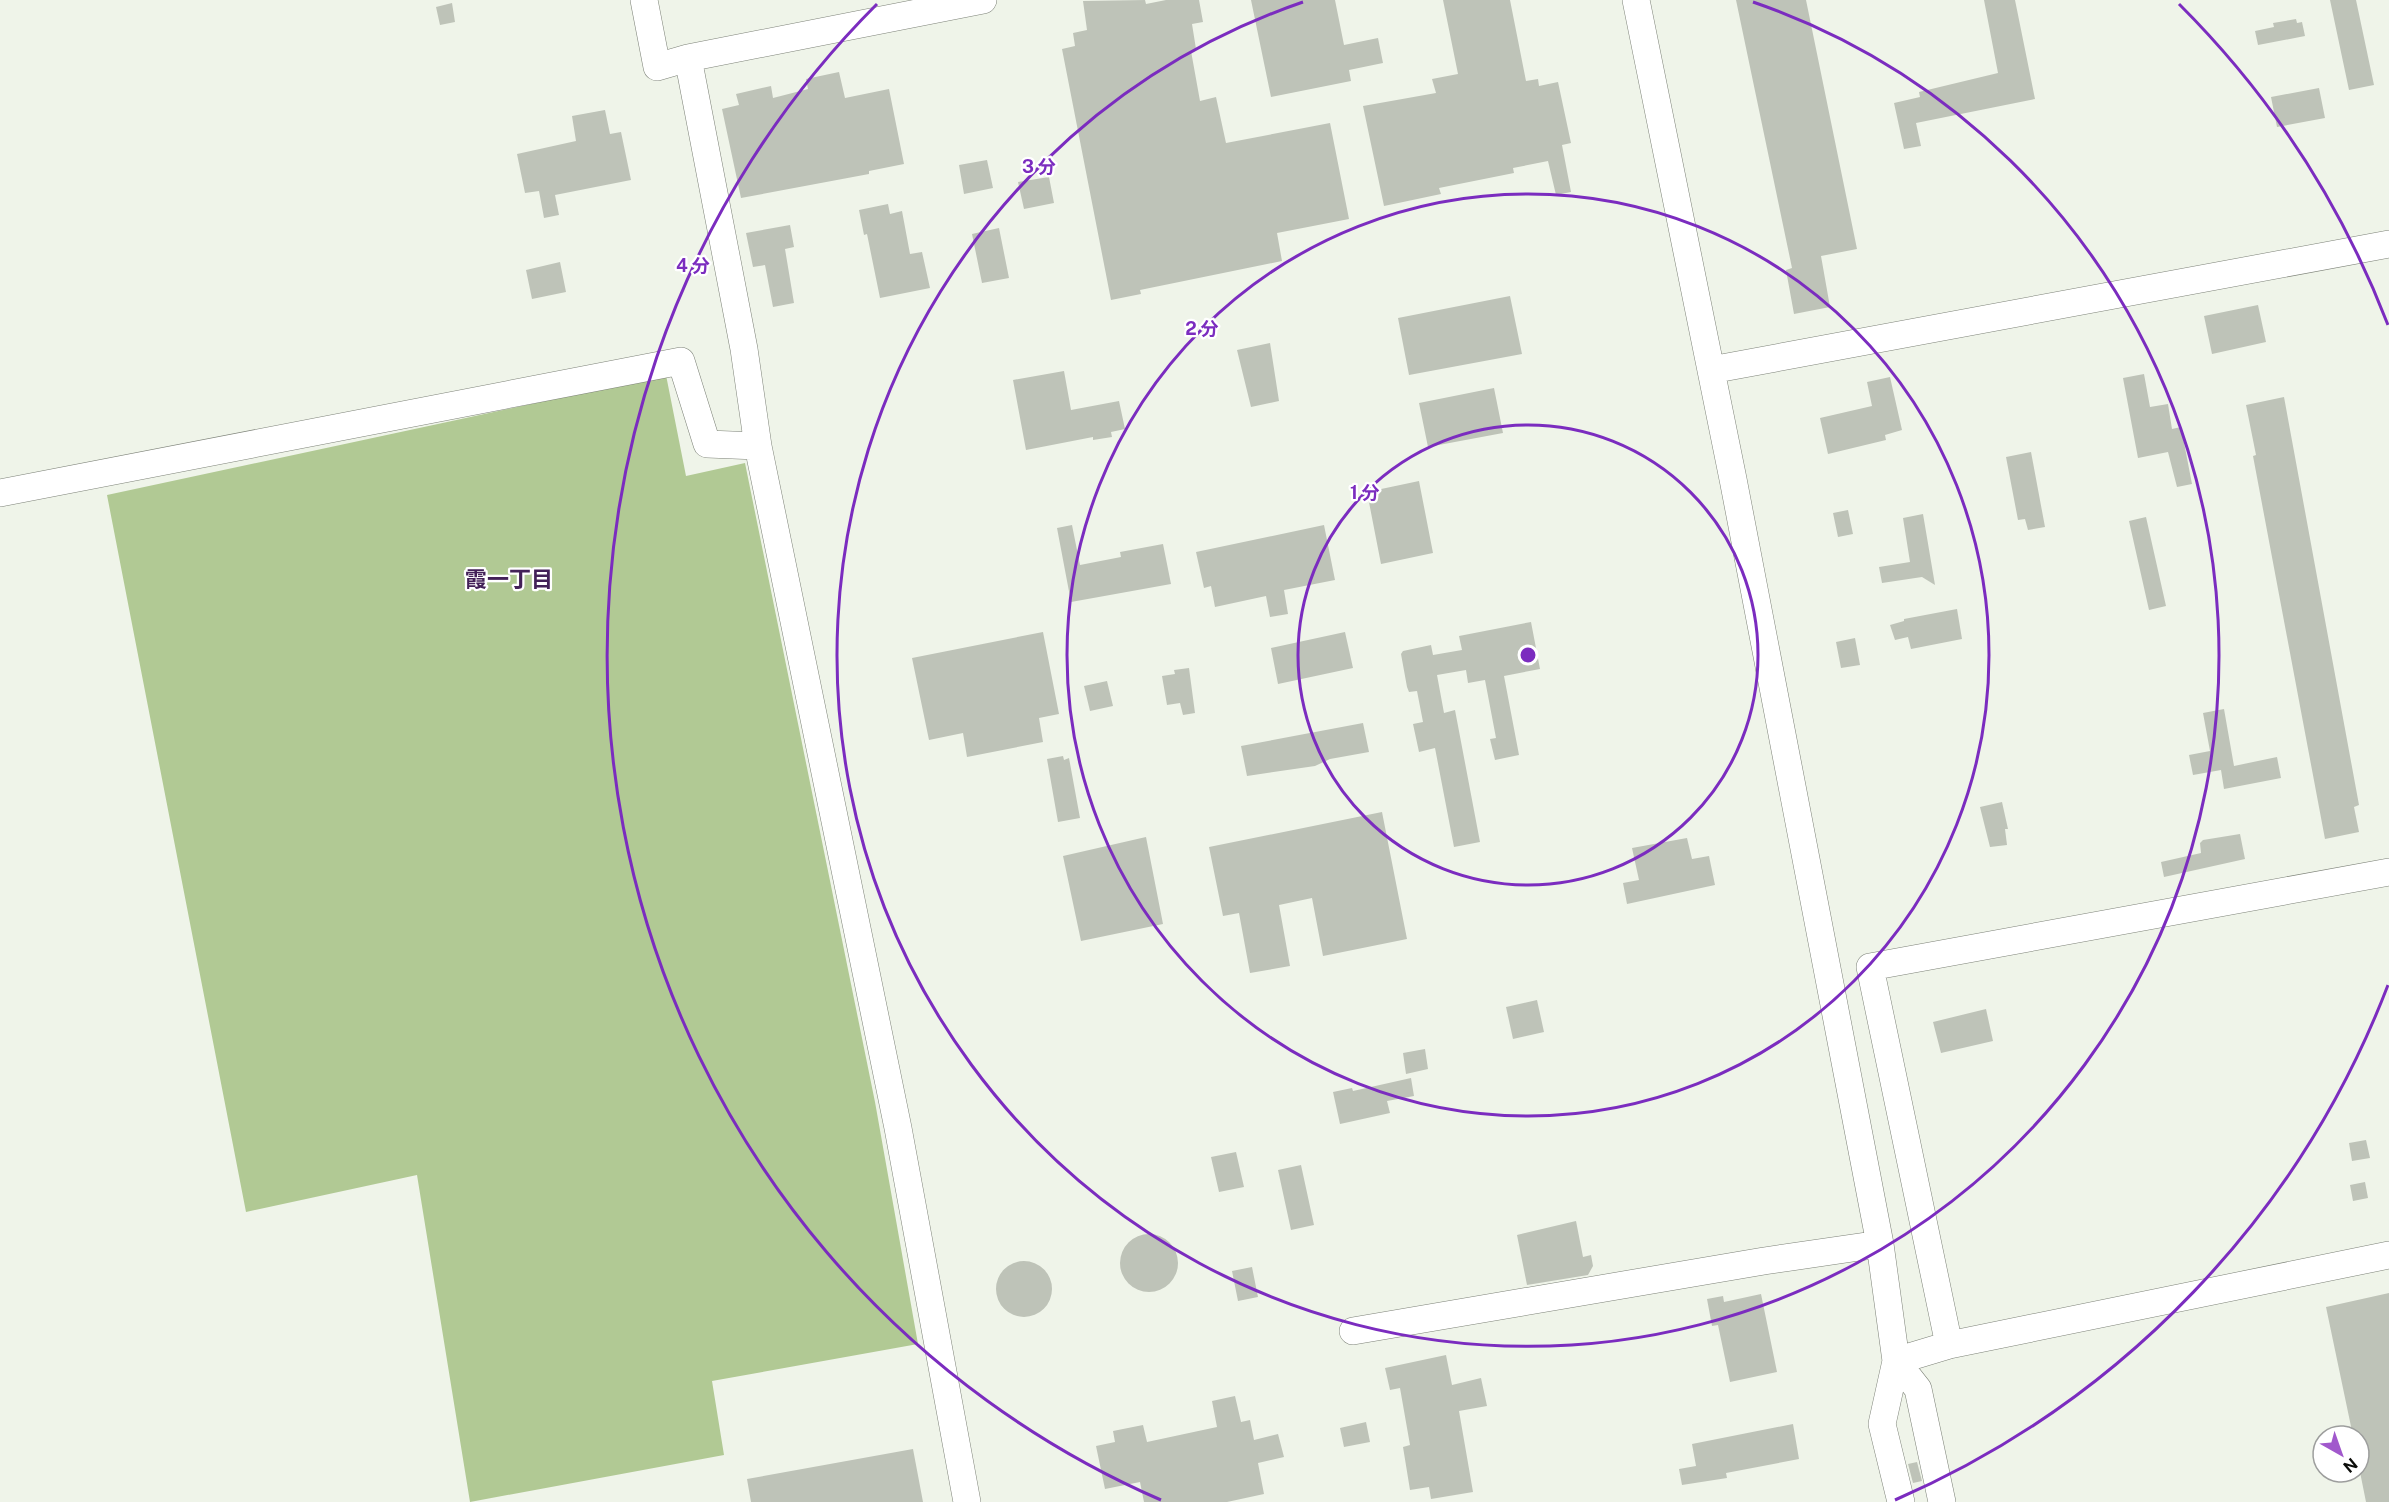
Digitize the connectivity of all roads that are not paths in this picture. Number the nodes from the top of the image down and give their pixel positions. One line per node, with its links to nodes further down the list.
1 (644, 0): 4 (lane)
2 (983, 0): 4 (lane)
3 (1636, 0): 6 (lane)
4 (688, 58): 7 (lane)
5 (2389, 244): 6 (lane)
6 (1711, 370): 10 (lane)
7 (758, 446): 8 (lane); 15 (lane)
8 (0, 493)
9 (2389, 873): 13 (lane)
10 (1880, 1244): 12 (lane); 14 (lane)
11 (2389, 1255): 13 (lane)
12 (1353, 1331)
13 (1949, 1345): 14 (lane)
14 (1896, 1361): 16 (lane); 17 (lane)
15 (967, 1502)
16 (1901, 1502)
17 (1942, 1502)

